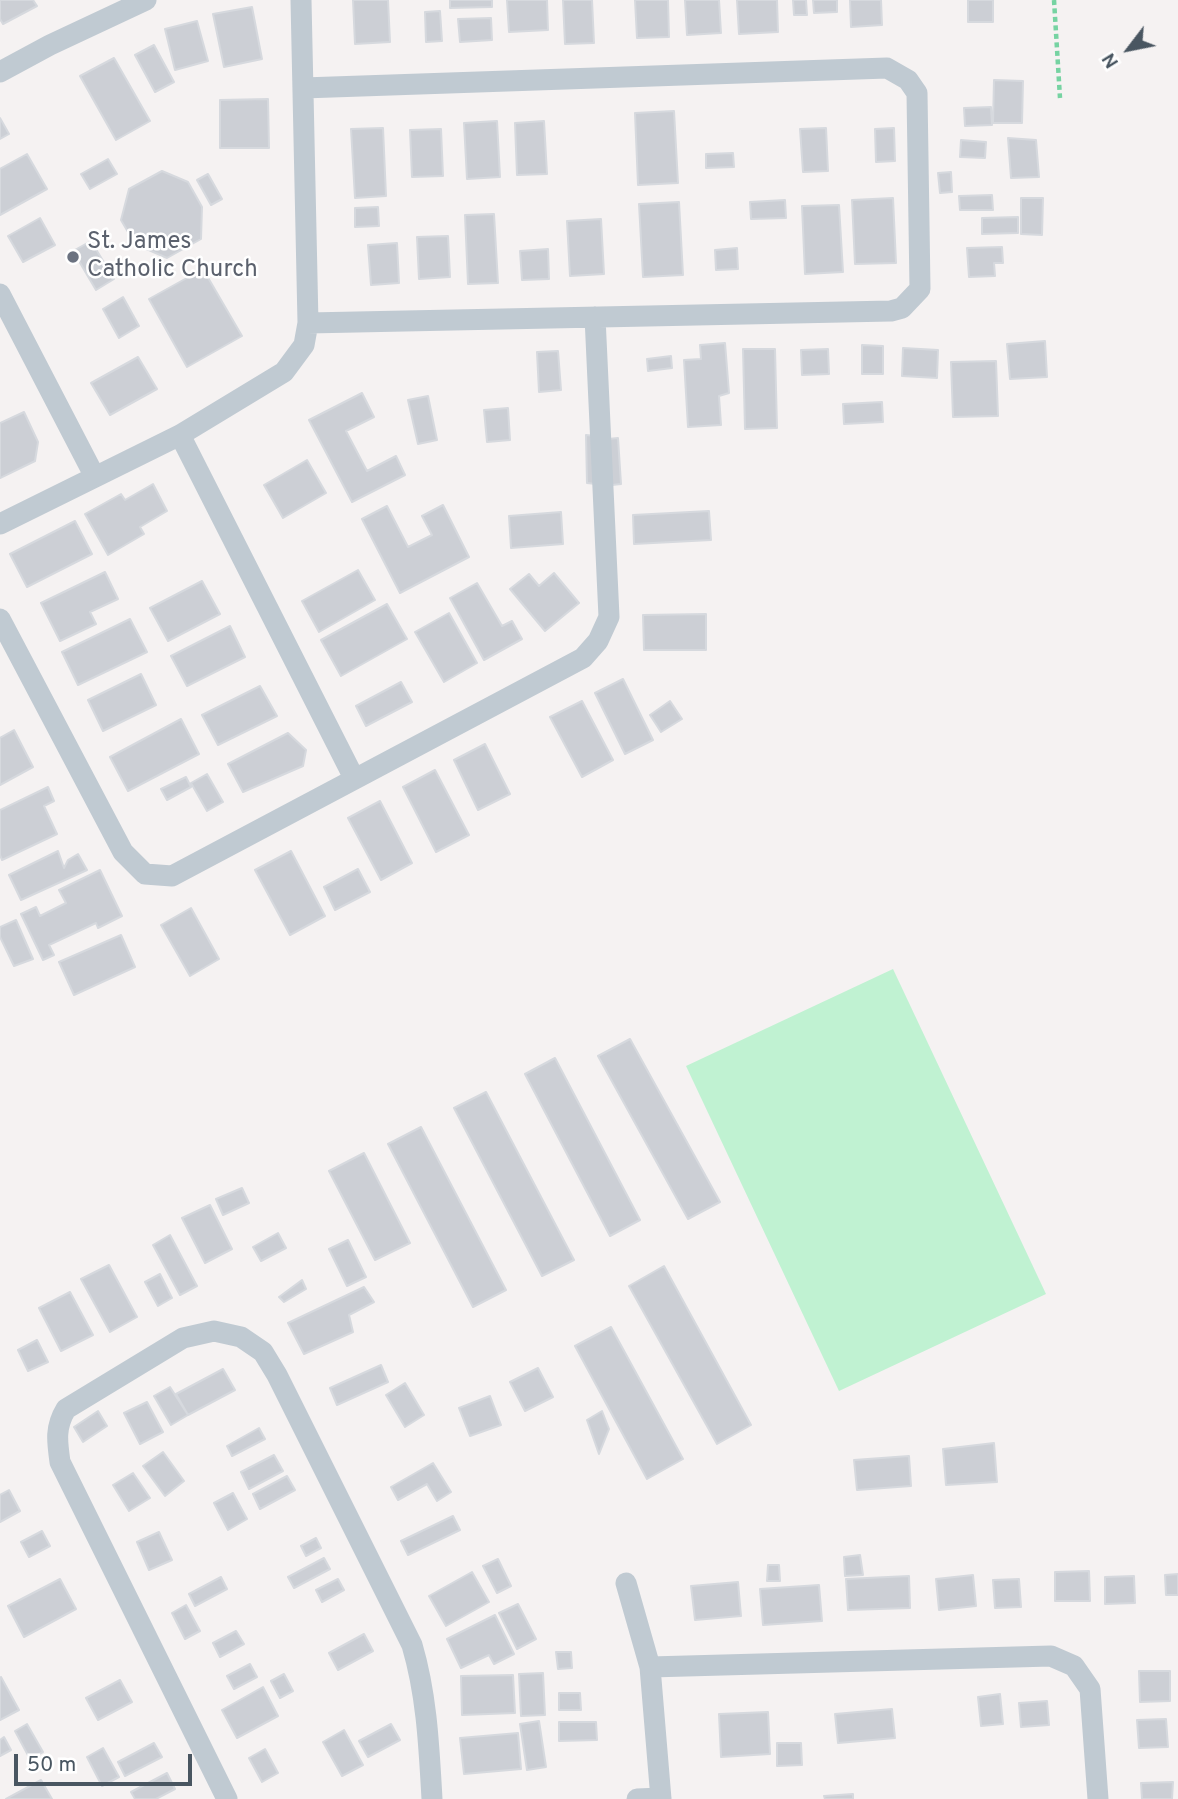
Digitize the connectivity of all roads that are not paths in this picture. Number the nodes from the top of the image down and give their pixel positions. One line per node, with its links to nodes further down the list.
1 (146, 0): 3 (street)
2 (301, 0): 4 (street)
3 (0, 72)
4 (303, 88): 6 (street); 7 (street)
5 (0, 295): 9 (street)
6 (595, 317): 7 (street); 12 (street)
7 (308, 323): 8 (street)
8 (180, 435): 9 (street); 12 (street)
9 (95, 477): 10 (street)
10 (0, 524)
11 (0, 619): 12 (street)
12 (354, 778)
13 (626, 1583): 14 (street)
14 (650, 1667): 15 (street); 19 (street)
15 (661, 1798): 18 (street)
16 (228, 1799): 17 (street)
17 (432, 1799)
18 (637, 1799)
19 (1098, 1799)

